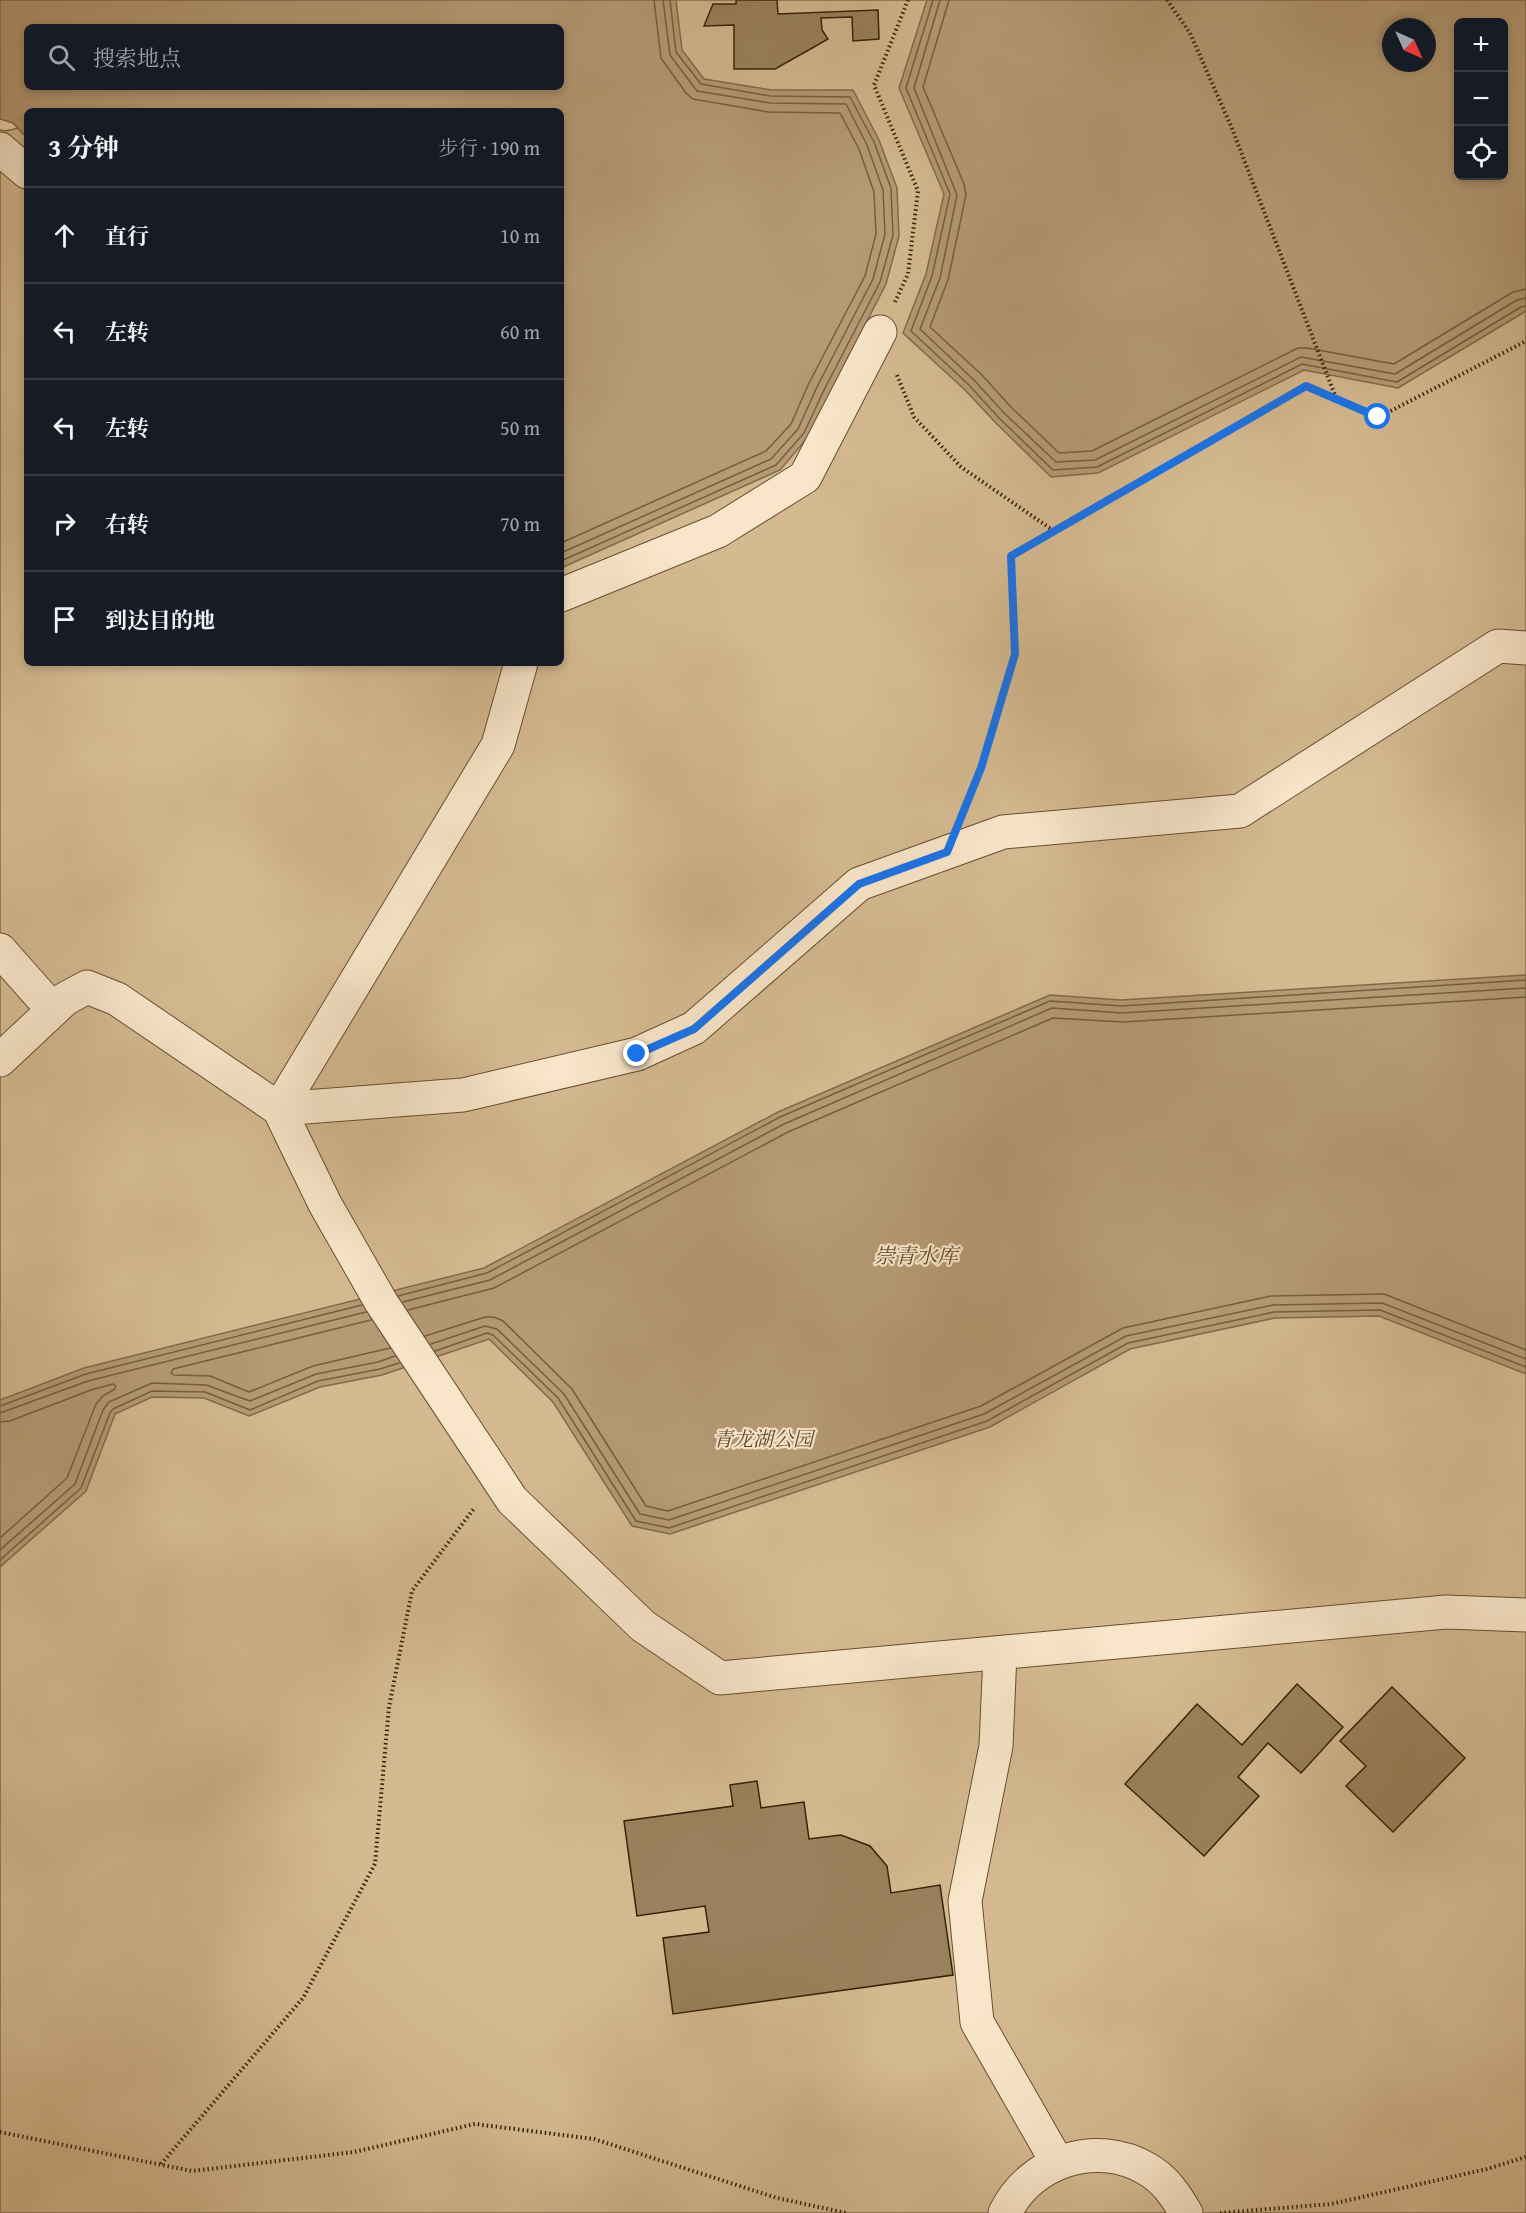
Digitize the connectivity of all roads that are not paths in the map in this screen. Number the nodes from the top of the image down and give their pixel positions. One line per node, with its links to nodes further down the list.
1 (0, 149): 2 (street)
2 (24, 169)
3 (880, 332): 4 (street)
4 (564, 594)
5 (1526, 648): 10 (street)
6 (520, 666): 10 (street)
7 (0, 950): 8 (street)
8 (53, 1010): 9 (street); 10 (street)
9 (0, 1060)
10 (279, 1109): 12 (street)
11 (1526, 1616): 12 (street)
12 (999, 1653): 13 (street)
13 (1057, 2162): 14 (street); 15 (street)
14 (1005, 2213)
15 (1186, 2213)

